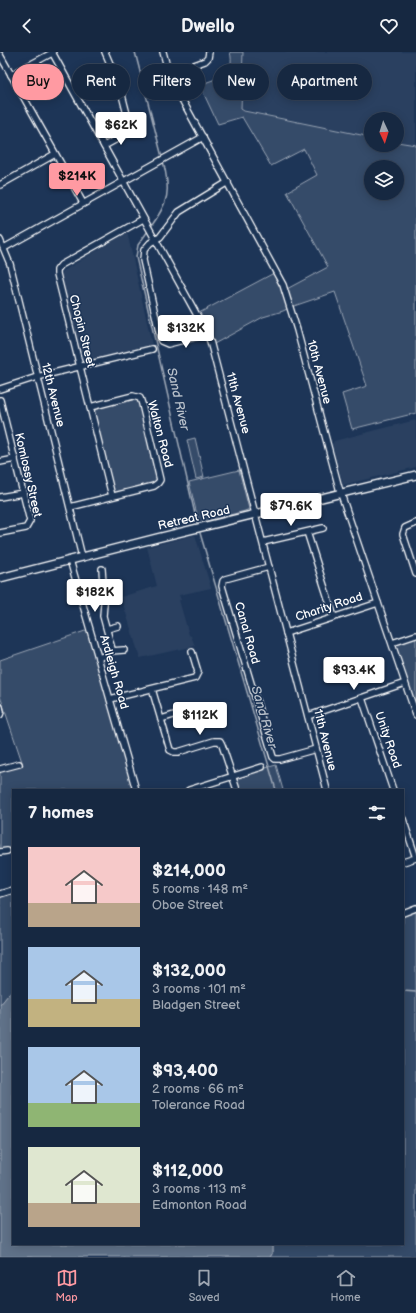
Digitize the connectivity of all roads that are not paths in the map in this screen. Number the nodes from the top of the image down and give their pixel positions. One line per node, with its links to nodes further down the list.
1 (52, 52): 6 (street); 13 (street, 11th Avenue)
2 (105, 52): 13 (street)
3 (163, 52): 7 (street, 10th Avenue)
4 (209, 52): 8 (street)
5 (0, 54): 9 (street)
6 (31, 64)
7 (166, 64)
8 (197, 64)
9 (12, 75)
10 (26, 100): 14 (street)
11 (183, 100): 12 (street, 10th Avenue)
12 (203, 136): 15 (street); 16 (street, 10th Avenue)
13 (104, 146): 15 (street, 11th Avenue)
14 (56, 154): 17 (street); 18 (street)
15 (123, 181): 18 (street); 19 (street, 11th Avenue)
16 (228, 182): 20 (street); 35 (street, 10th Avenue)
17 (0, 185)
18 (83, 203): 22 (street)
19 (144, 219): 20 (street, 11th Avenue); 25 (street, Chopin Street)
20 (155, 238): 23 (street, 11th Avenue); 23 (street)
21 (0, 240): 22 (street, 12th Avenue)
22 (4, 248): 26 (street, 12th Avenue)
23 (207, 334): 39 (street, 11th Avenue)
24 (152, 349): 25 (street)
25 (80, 367): 26 (street); 29 (street, Chopin Street)
26 (37, 377): 27 (street); 38 (street, 12th Avenue)
27 (0, 389)
28 (0, 400): 30 (street, Komlossy Street)
29 (90, 408): 36 (street, Chopin Street); 36 (street, Walton Road)
30 (3, 425): 31 (street, Komlossy Street)
31 (15, 459): 32 (street); 34 (street, Komlossy Street)
32 (0, 462)
33 (416, 475): 35 (main road, Retreat Road)
34 (23, 493): 37 (street); 43 (street, Komlossy Street)
35 (341, 493): 39 (main road, Retreat Road); 51 (street, 10th Avenue)
36 (112, 496): 38 (street, Walton Road)
37 (0, 497)
38 (70, 507): 45 (street, 12th Avenue)
39 (256, 514): 44 (street, 11th Avenue); 45 (main road, Retreat Road)
40 (416, 523): 49 (street)
41 (323, 528): 42 (street)
42 (307, 532): 44 (street); 52 (street)
43 (0, 533)
44 (263, 542): 47 (street, 11th Avenue)
45 (82, 557): 46 (main road, Retreat Road)
46 (70, 560): 50 (main road, Retreat Road); 61 (street, Ardleigh Road)
47 (269, 567): 55 (street, 11th Avenue); 70 (street, Canal Road)
48 (102, 569): 54 (street)
49 (416, 574)
50 (0, 578)
51 (378, 602): 52 (street, Charity Road); 57 (street, 10th Avenue)
52 (334, 617): 55 (street, Charity Road)
53 (118, 626): 54 (street)
54 (107, 629): 59 (street)
55 (286, 633): 68 (street, 11th Avenue)
56 (416, 635): 57 (street)
57 (392, 643): 62 (street, 10th Avenue)
58 (124, 650): 59 (street)
59 (111, 651): 61 (street)
60 (192, 652): 63 (street)
61 (98, 658): 65 (street, Ardleigh Road)
62 (405, 683): 64 (street); 67 (street, 10th Avenue)
63 (152, 689): 65 (street); 69 (street)
64 (362, 698): 68 (street); 79 (street, Unity Road)
65 (110, 699): 75 (street, Ardleigh Road)
66 (193, 709): 69 (street)
67 (416, 715)
68 (308, 716): 70 (street, 11th Avenue)
69 (161, 719): 74 (street)
70 (316, 748): 78 (street, 11th Avenue)
71 (19, 764): 73 (street)
72 (262, 767): 74 (street)
73 (0, 769)
74 (232, 776): 76 (street); 77 (street)
75 (136, 789)
76 (192, 789)
77 (237, 789)
78 (327, 789)
79 (393, 789)
80 (404, 822): 83 (street)
81 (7, 851): 82 (street)
82 (0, 852)
83 (416, 858): 84 (street)
84 (404, 862)
85 (12, 890): 86 (street)
86 (0, 894)
87 (416, 908): 88 (street)
88 (404, 913)

